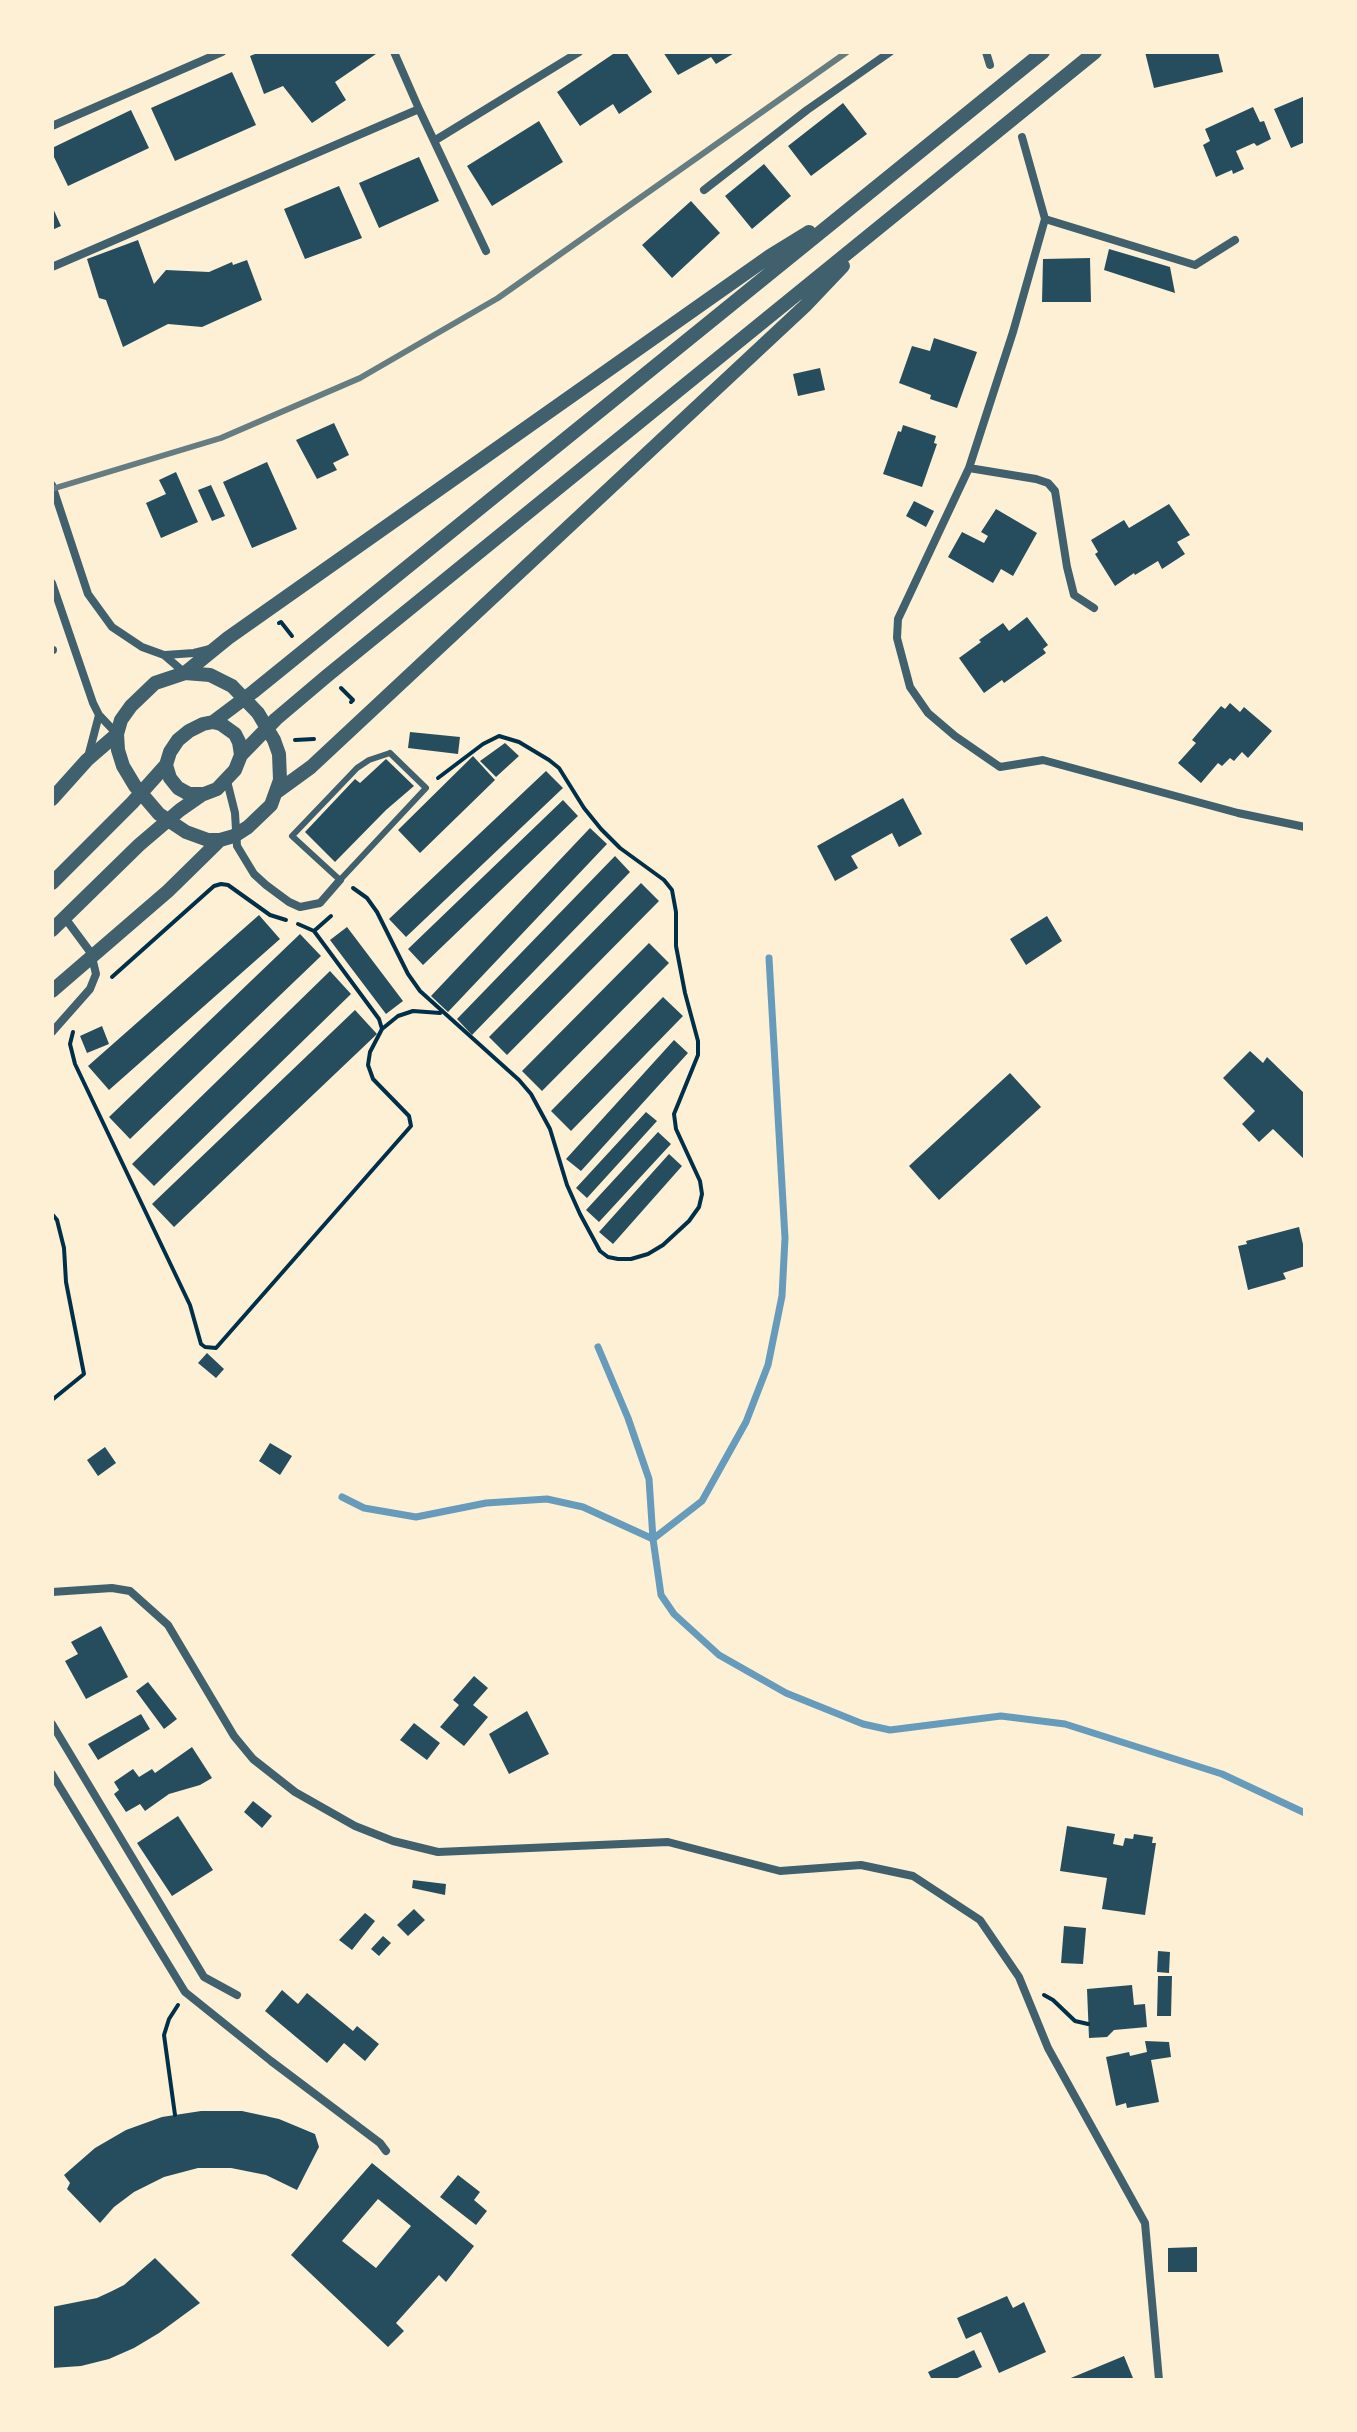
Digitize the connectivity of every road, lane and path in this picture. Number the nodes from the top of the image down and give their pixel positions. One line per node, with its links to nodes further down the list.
1 (222, 52): 10 (street)
2 (394, 52): 9 (street)
3 (579, 52): 12 (street)
4 (890, 52): 13 (street)
5 (986, 52): 8 (street)
6 (1043, 52): 14 (street)
7 (1095, 52): 16 (street)
8 (990, 65)
9 (419, 109): 12 (street); 19 (street)
10 (52, 126)
11 (1022, 137): 15 (street)
12 (434, 141): 18 (street)
13 (704, 190)
14 (860, 200): 24 (street); 30 (street)
15 (1045, 219): 17 (street); 20 (street)
16 (885, 222): 34 (street); 39 (street)
17 (1235, 240)
18 (486, 251)
19 (52, 267)
20 (969, 468): 23 (street); 42 (street)
21 (52, 485): 25 (street)
22 (52, 583): 29 (street)
23 (1094, 608)
24 (215, 647): 25 (street); 26 (street)
25 (164, 655): 26 (street)
26 (185, 673): 32 (street); 39 (street)
27 (341, 689): 28 (path)
28 (343, 710)
29 (99, 715): 32 (street); 35 (street)
30 (213, 722): 34 (street); 36 (street)
31 (323, 730): 33 (path)
32 (117, 734): 35 (street); 43 (street)
33 (313, 740)
34 (241, 755): 37 (street)
35 (87, 760): 41 (street)
36 (166, 765): 40 (street); 45 (street)
37 (227, 781): 40 (street); 44 (street)
38 (426, 788): 44 (lane); 44 (lane); 51 (path)
39 (278, 791): 43 (street)
40 (204, 794): 46 (street)
41 (52, 799)
42 (1305, 827)
43 (220, 840): 50 (street)
44 (340, 880): 48 (path); 51 (path)
45 (52, 883)
46 (65, 918): 47 (street); 54 (street)
47 (52, 930)
48 (314, 931): 49 (path); 52 (path)
49 (105, 983)
50 (52, 991)
51 (442, 1013): 52 (path)
52 (382, 1029): 53 (path)
53 (73, 1030)
54 (52, 1032)
55 (52, 1214): 56 (path)
56 (52, 1400)
57 (52, 1592): 60 (street)
58 (52, 1724): 61 (street)
59 (52, 1774): 65 (street)
60 (1025, 1994): 63 (path); 66 (street)
61 (237, 1995)
62 (175, 2010): 64 (path)
63 (1088, 2024)
64 (175, 2115)
65 (386, 2151)
66 (1159, 2380)

